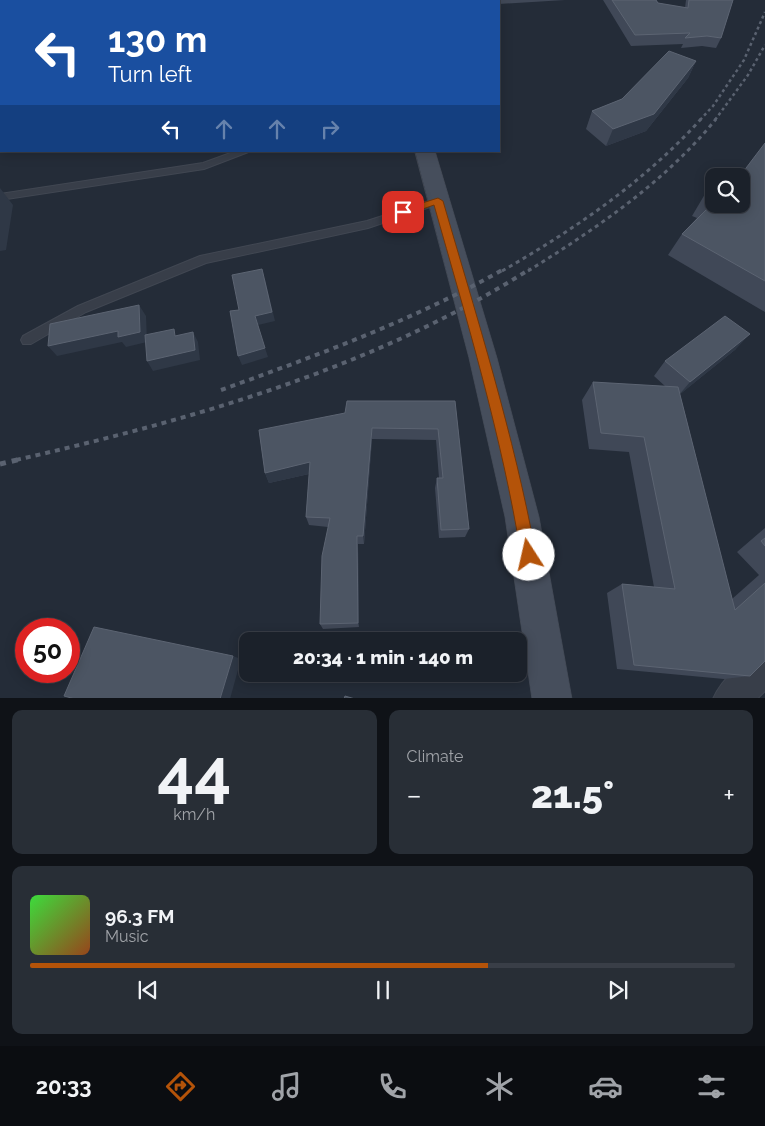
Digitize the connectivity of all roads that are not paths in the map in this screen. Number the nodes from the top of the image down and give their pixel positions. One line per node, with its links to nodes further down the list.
1 (243, 152): 3 (lane)
2 (424, 152): 4 (main road)
3 (0, 197)
4 (438, 201): 5 (lane); 7 (main road)
5 (27, 340)
6 (765, 667): 8 (street)
7 (552, 698)
8 (731, 698)

